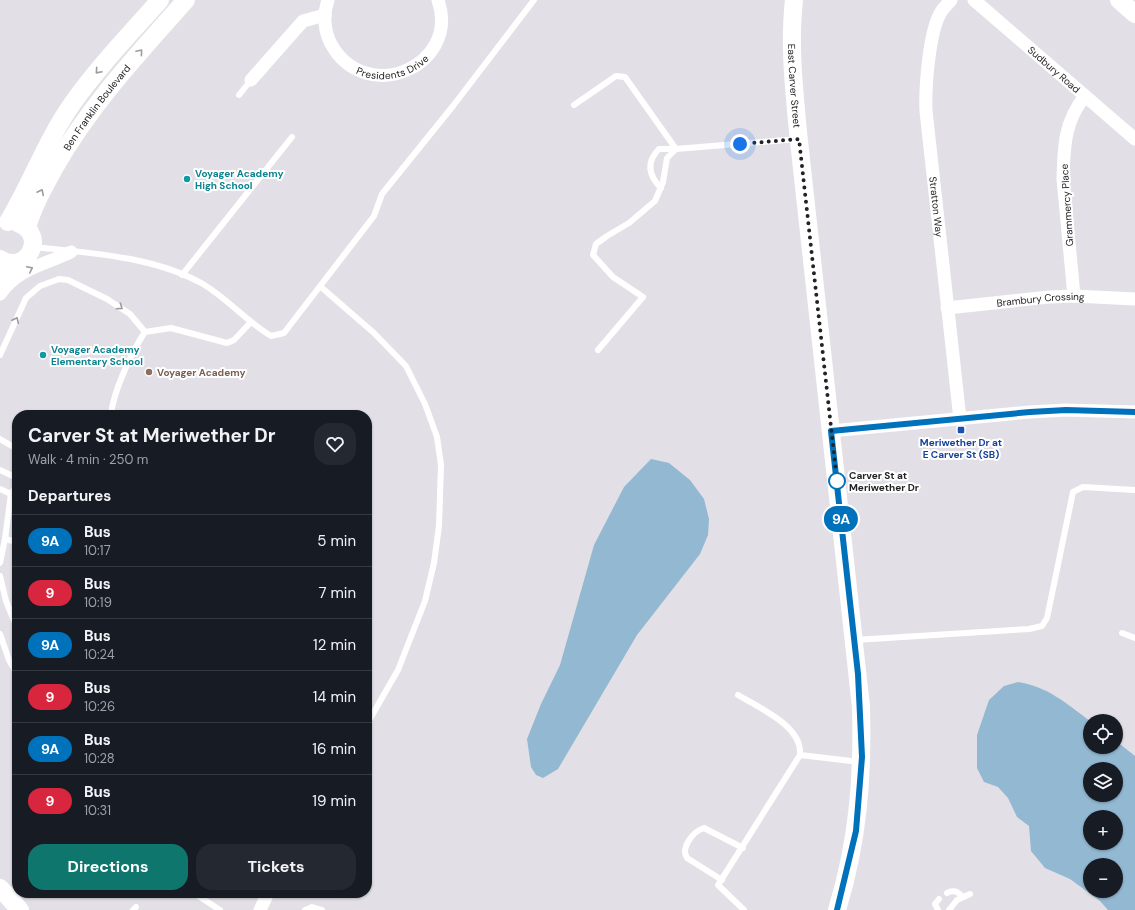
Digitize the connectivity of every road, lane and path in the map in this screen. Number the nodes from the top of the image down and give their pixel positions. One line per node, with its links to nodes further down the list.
1 (160, 0): 21 (street, Ben Franklin Boulevard, one-way to 21)
2 (186, 0): 22 (street, Ben Franklin Boulevard, one-way to 2)
3 (328, 0): 11 (street, Presidents Drive)
4 (438, 0): 11 (street, Presidents Drive)
5 (534, 0): 28 (lane)
6 (794, 0): 17 (street, East Carver Street)
7 (951, 0): 32 (street, Stratton Way)
8 (974, 0): 14 (street, Sudbury Road)
9 (1119, 0): 10 (street)
10 (1135, 14)
11 (325, 15): 12 (street)
12 (251, 80): 13 (lane)
13 (239, 95)
14 (1085, 96): 18 (street, Sudbury Road); 30 (street, Grammercy Place)
15 (574, 106): 19 (lane)
16 (292, 137): 26 (lane)
17 (799, 139): 19 (lane); 40 (street, East Carver Street)
18 (1135, 139)
19 (676, 149): 20 (lane); 20 (lane)
20 (661, 188): 35 (lane)
21 (4, 224): 22 (street)
22 (27, 228): 23 (street)
23 (32, 247): 24 (lane); 25 (street)
24 (71, 252): 26 (lane); 29 (street, one-way to 24)
25 (6, 261): 27 (street)
26 (182, 275): 33 (lane)
27 (0, 280)
28 (321, 288): 33 (lane); 59 (lane)
29 (0, 294)
30 (1074, 296): 31 (street, Brambury Crossing); 32 (street, Brambury Crossing)
31 (1135, 299)
32 (947, 308): 39 (street, Stratton Way)
33 (251, 322): 34 (lane)
34 (145, 332): 36 (lane, one-way to 34); 37 (lane)
35 (598, 350)
36 (0, 355)
37 (112, 410)
38 (1135, 412): 39 (street)
39 (960, 419): 40 (street)
40 (831, 431): 56 (street, East Carver Street)
41 (0, 439): 42 (lane)
42 (12, 445)
43 (0, 470): 44 (lane)
44 (12, 476)
45 (0, 488): 47 (lane)
46 (1135, 490): 56 (lane)
47 (11, 494): 48 (lane)
48 (5, 539): 49 (lane); 50 (lane)
49 (12, 541)
50 (0, 563)
51 (0, 576): 52 (lane)
52 (12, 616)
53 (1122, 633): 55 (lane)
54 (0, 634): 57 (lane)
55 (1135, 638)
56 (855, 640): 61 (street, East Carver Street)
57 (12, 665)
58 (738, 695): 60 (lane)
59 (372, 715)
60 (800, 755): 61 (lane); 62 (lane)
61 (862, 763): 77 (street, East Carver Street)
62 (743, 848): 63 (lane); 63 (lane)
63 (722, 880): 76 (lane)
64 (0, 888): 71 (street)
65 (947, 893): 67 (lane)
66 (970, 894): 67 (lane)
67 (964, 897): 79 (lane)
68 (202, 898): 72 (lane)
69 (266, 898): 73 (street)
70 (939, 899): 78 (lane)
71 (20, 910)
72 (220, 910)
73 (260, 910)
74 (305, 910): 75 (lane)
75 (322, 910)
76 (744, 910)
77 (837, 910)
78 (938, 910)
79 (949, 910)

